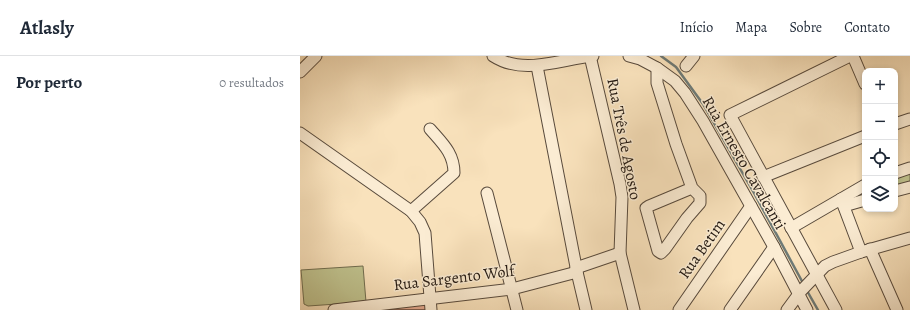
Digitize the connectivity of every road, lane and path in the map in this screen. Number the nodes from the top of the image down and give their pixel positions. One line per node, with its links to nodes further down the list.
1 (316, 56): 10 (street)
2 (591, 56): 7 (street); 35 (street, Rua Três de Agosto)
3 (630, 56): 9 (street, Rua Ernesto Cavalcanti)
4 (694, 56): 8 (street)
5 (852, 56): 11 (street); 12 (street)
6 (497, 59): 7 (street)
7 (537, 66): 36 (street)
8 (686, 66)
9 (657, 68): 24 (street); 29 (street, Rua Ernesto Cavalcanti)
10 (300, 72)
11 (862, 78)
12 (725, 113): 13 (path); 21 (street, Rua Ernesto Cavalcanti)
13 (706, 119)
14 (910, 119): 15 (street)
15 (898, 123)
16 (430, 129): 30 (street)
17 (300, 134): 30 (street)
18 (862, 137): 21 (street)
19 (910, 168): 20 (street)
20 (898, 172)
21 (763, 177): 31 (street, Rua Ernesto Cavalcanti)
22 (862, 187): 28 (street)
23 (910, 187): 25 (street)
24 (692, 188): 24 (street)
25 (898, 190)
26 (487, 193): 38 (street)
27 (862, 200): 28 (street)
28 (842, 202): 31 (street); 34 (street)
29 (751, 206): 33 (street, Rua Ernesto Cavalcanti); 46 (street, Rua Betim)
30 (411, 211): 40 (street)
31 (791, 228): 37 (street, Rua Ernesto Cavalcanti)
32 (910, 238): 34 (street)
33 (774, 247): 39 (street, Rua Ernesto Cavalcanti); 47 (street)
34 (865, 250): 37 (street); 51 (street)
35 (620, 253): 36 (street, Rua Sargento Wolf); 45 (street, Rua Três de Agosto)
36 (577, 270): 38 (street, Rua Sargento Wolf); 44 (street)
37 (816, 275): 39 (street); 50 (street, Rua Ernesto Cavalcanti)
38 (512, 288): 40 (street, Rua Sargento Wolf); 43 (street)
39 (800, 293): 48 (street); 49 (street, Rua Ernesto Cavalcanti)
40 (429, 298): 41 (street, Rua Sargento Wolf); 42 (street)
41 (334, 310)
42 (431, 310)
43 (517, 310)
44 (586, 310)
45 (634, 310)
46 (679, 310)
47 (730, 310)
48 (787, 310)
49 (807, 310)
50 (836, 310)
51 (897, 310)

